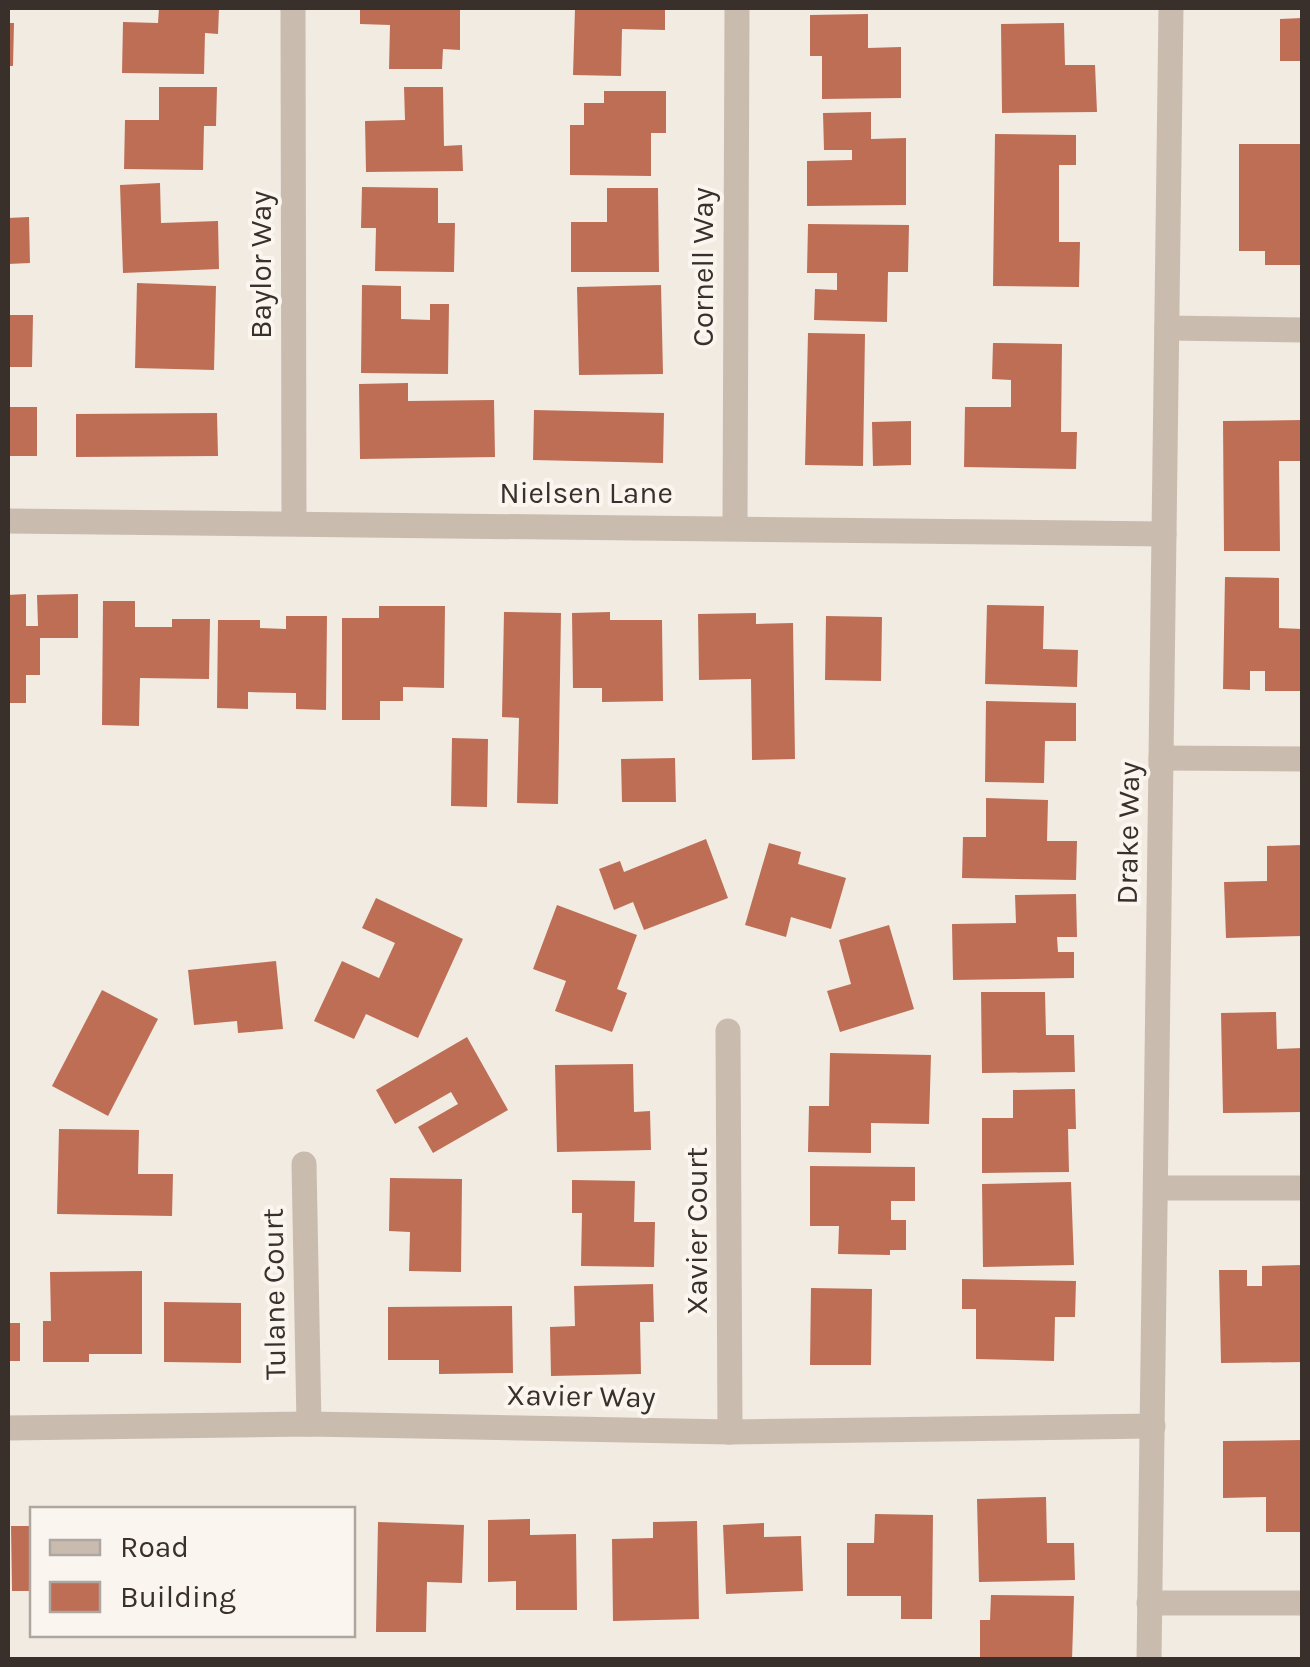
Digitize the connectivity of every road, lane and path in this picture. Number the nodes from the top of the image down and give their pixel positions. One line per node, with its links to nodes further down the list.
1 (292, 8): 7 (street, Baylor Way)
2 (737, 8): 8 (street, Cornell Way)
3 (1171, 8): 4 (street, Drake Way)
4 (1167, 328): 5 (street); 9 (street, Drake Way)
5 (1302, 330)
6 (8, 521): 7 (street, Nielsen Lane)
7 (294, 523): 8 (street, Nielsen Lane)
8 (735, 526): 9 (street, Nielsen Lane)
9 (1164, 534): 10 (street, Drake Way)
10 (1161, 758): 11 (street); 14 (street, Drake Way)
11 (1302, 760)
12 (728, 1031): 19 (street, Xavier Court)
13 (304, 1164): 16 (street, Tulane Court)
14 (1156, 1188): 15 (street); 17 (street, Drake Way)
15 (1302, 1188)
16 (308, 1424): 18 (street, Xavier Way); 19 (street, Xavier Way)
17 (1153, 1426): 19 (street, Xavier Way); 20 (street, Drake Way)
18 (8, 1428)
19 (730, 1432)
20 (1149, 1604): 21 (street); 22 (street, Drake Way)
21 (1302, 1604)
22 (1148, 1660)

